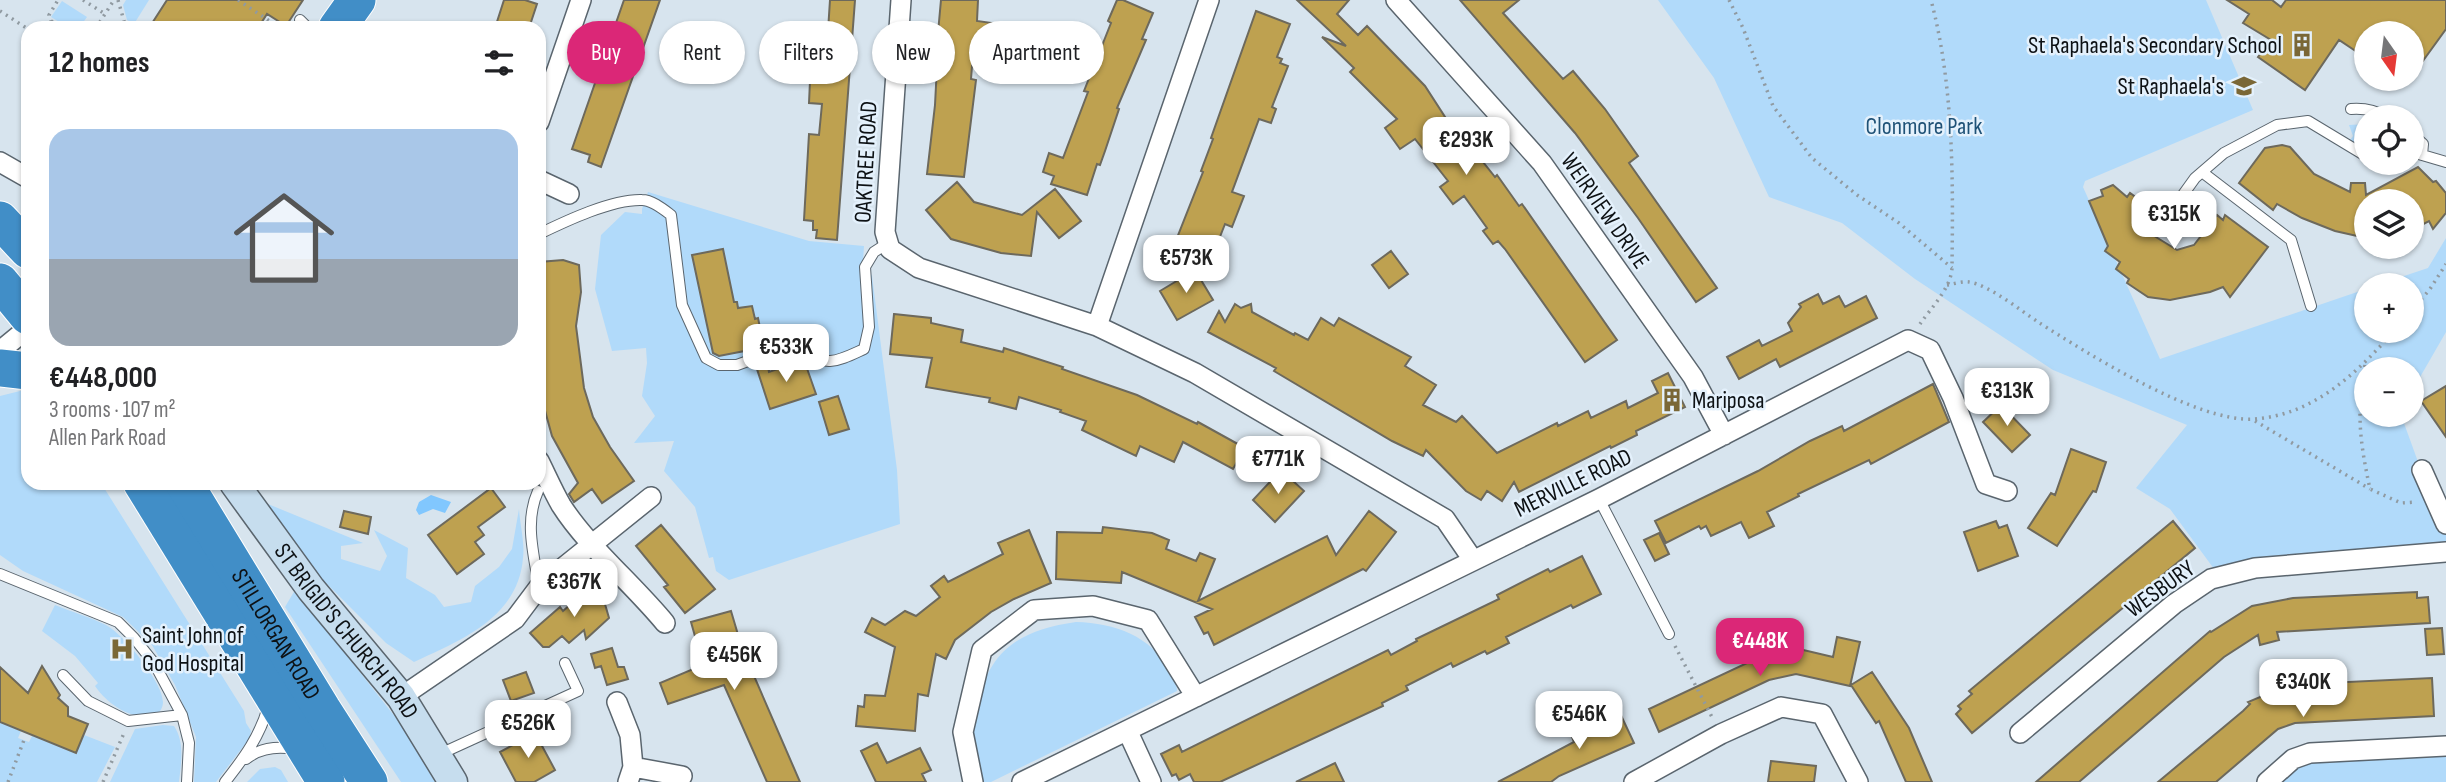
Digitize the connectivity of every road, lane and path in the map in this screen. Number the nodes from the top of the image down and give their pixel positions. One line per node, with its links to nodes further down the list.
1 (58, 0): 14 (path)
2 (83, 0): 13 (path)
3 (116, 0): 13 (path); 16 (path)
4 (237, 0): 17 (path)
5 (357, 0): 18 (highway)
6 (581, 0): 20 (street)
7 (901, 0): 36 (street, OAKTREE ROAD)
8 (1209, 0): 44 (street)
9 (1396, 0): 55 (street, WEIRVIEW DRIVE)
10 (1729, 0): 38 (path)
11 (1931, 0): 38 (path)
12 (0, 12): 19 (path)
13 (105, 14): 15 (path)
14 (51, 21)
15 (100, 21)
16 (124, 21)
17 (270, 21)
18 (342, 21)
19 (21, 25)
20 (546, 102)
21 (2351, 109): 22 (lane)
22 (2354, 109)
23 (2354, 149): 27 (lane)
24 (2424, 156): 26 (lane)
25 (0, 162): 28 (street)
26 (2446, 162)
27 (2202, 172): 31 (lane); 42 (lane)
28 (21, 174)
29 (546, 183): 30 (street)
30 (569, 194)
31 (2172, 210)
32 (0, 219): 33 (highway); 35 (highway)
33 (21, 226)
34 (546, 231): 36 (lane)
35 (21, 242)
36 (888, 243): 44 (street, OAKTREE ROAD)
37 (2446, 264): 41 (path)
38 (1952, 268): 40 (path)
39 (0, 282): 43 (highway)
40 (1947, 285): 46 (path); 53 (path)
41 (2424, 296)
42 (2311, 306)
43 (21, 308)
44 (1097, 326): 70 (street, OAKTREE ROAD)
45 (21, 334): 48 (street)
46 (1909, 340): 55 (street, MERVILLE ROAD); 63 (street)
47 (2384, 343): 49 (path)
48 (0, 351)
49 (2371, 357)
50 (0, 369): 51 (highway)
51 (21, 370)
52 (2354, 373): 53 (path)
53 (2253, 419): 58 (path)
54 (2360, 427): 58 (path)
55 (1724, 435): 65 (street, MERVILLE ROAD)
56 (2422, 470): 66 (street)
57 (546, 475): 68 (street)
58 (2370, 489): 66 (path)
59 (146, 490): 77 (highway, STILLORGAN ROAD)
60 (188, 490): 97 (highway, STILLORGAN ROAD)
61 (239, 490): 79 (street, ST BRIGID'S CHURCH ROAD)
62 (538, 491): 72 (lane)
63 (2007, 491)
64 (651, 497): 68 (street)
65 (1599, 499): 70 (street, MERVILLE ROAD); 74 (lane)
66 (2434, 500): 67 (street)
67 (2446, 524)
68 (592, 544): 72 (street); 73 (street)
69 (2446, 552): 84 (street, WESBURY)
70 (1473, 560): 78 (street, MERVILLE ROAD)
71 (0, 573): 81 (lane)
72 (539, 587): 79 (street)
73 (665, 622)
74 (1669, 634): 85 (path)
75 (565, 663): 88 (lane)
76 (63, 675): 82 (lane)
77 (271, 694): 89 (lane); 90 (highway, STILLORGAN ROAD)
78 (1196, 696): 83 (street, MERVILLE ROAD); 99 (street)
79 (401, 697): 88 (street, ST BRIGID'S CHURCH ROAD)
80 (617, 702): 91 (street)
81 (182, 715): 82 (lane); 95 (lane)
82 (128, 721): 94 (path)
83 (1128, 732): 100 (street, MERVILLE ROAD); 101 (street)
84 (2020, 733)
85 (1721, 734): 102 (street); 103 (street)
86 (24, 740): 93 (path)
87 (2446, 746): 104 (street)
88 (436, 756): 98 (street, ST BRIGID'S CHURCH ROAD)
89 (240, 764): 90 (lane); 96 (lane)
90 (319, 770)
91 (631, 774): 92 (street)
92 (682, 776)
93 (8, 782)
94 (103, 782)
95 (187, 782)
96 (225, 782)
97 (369, 782)
98 (453, 782)
99 (973, 782)
100 (1022, 782)
101 (1151, 782)
102 (1634, 782)
103 (1857, 782)
104 (2267, 782)

